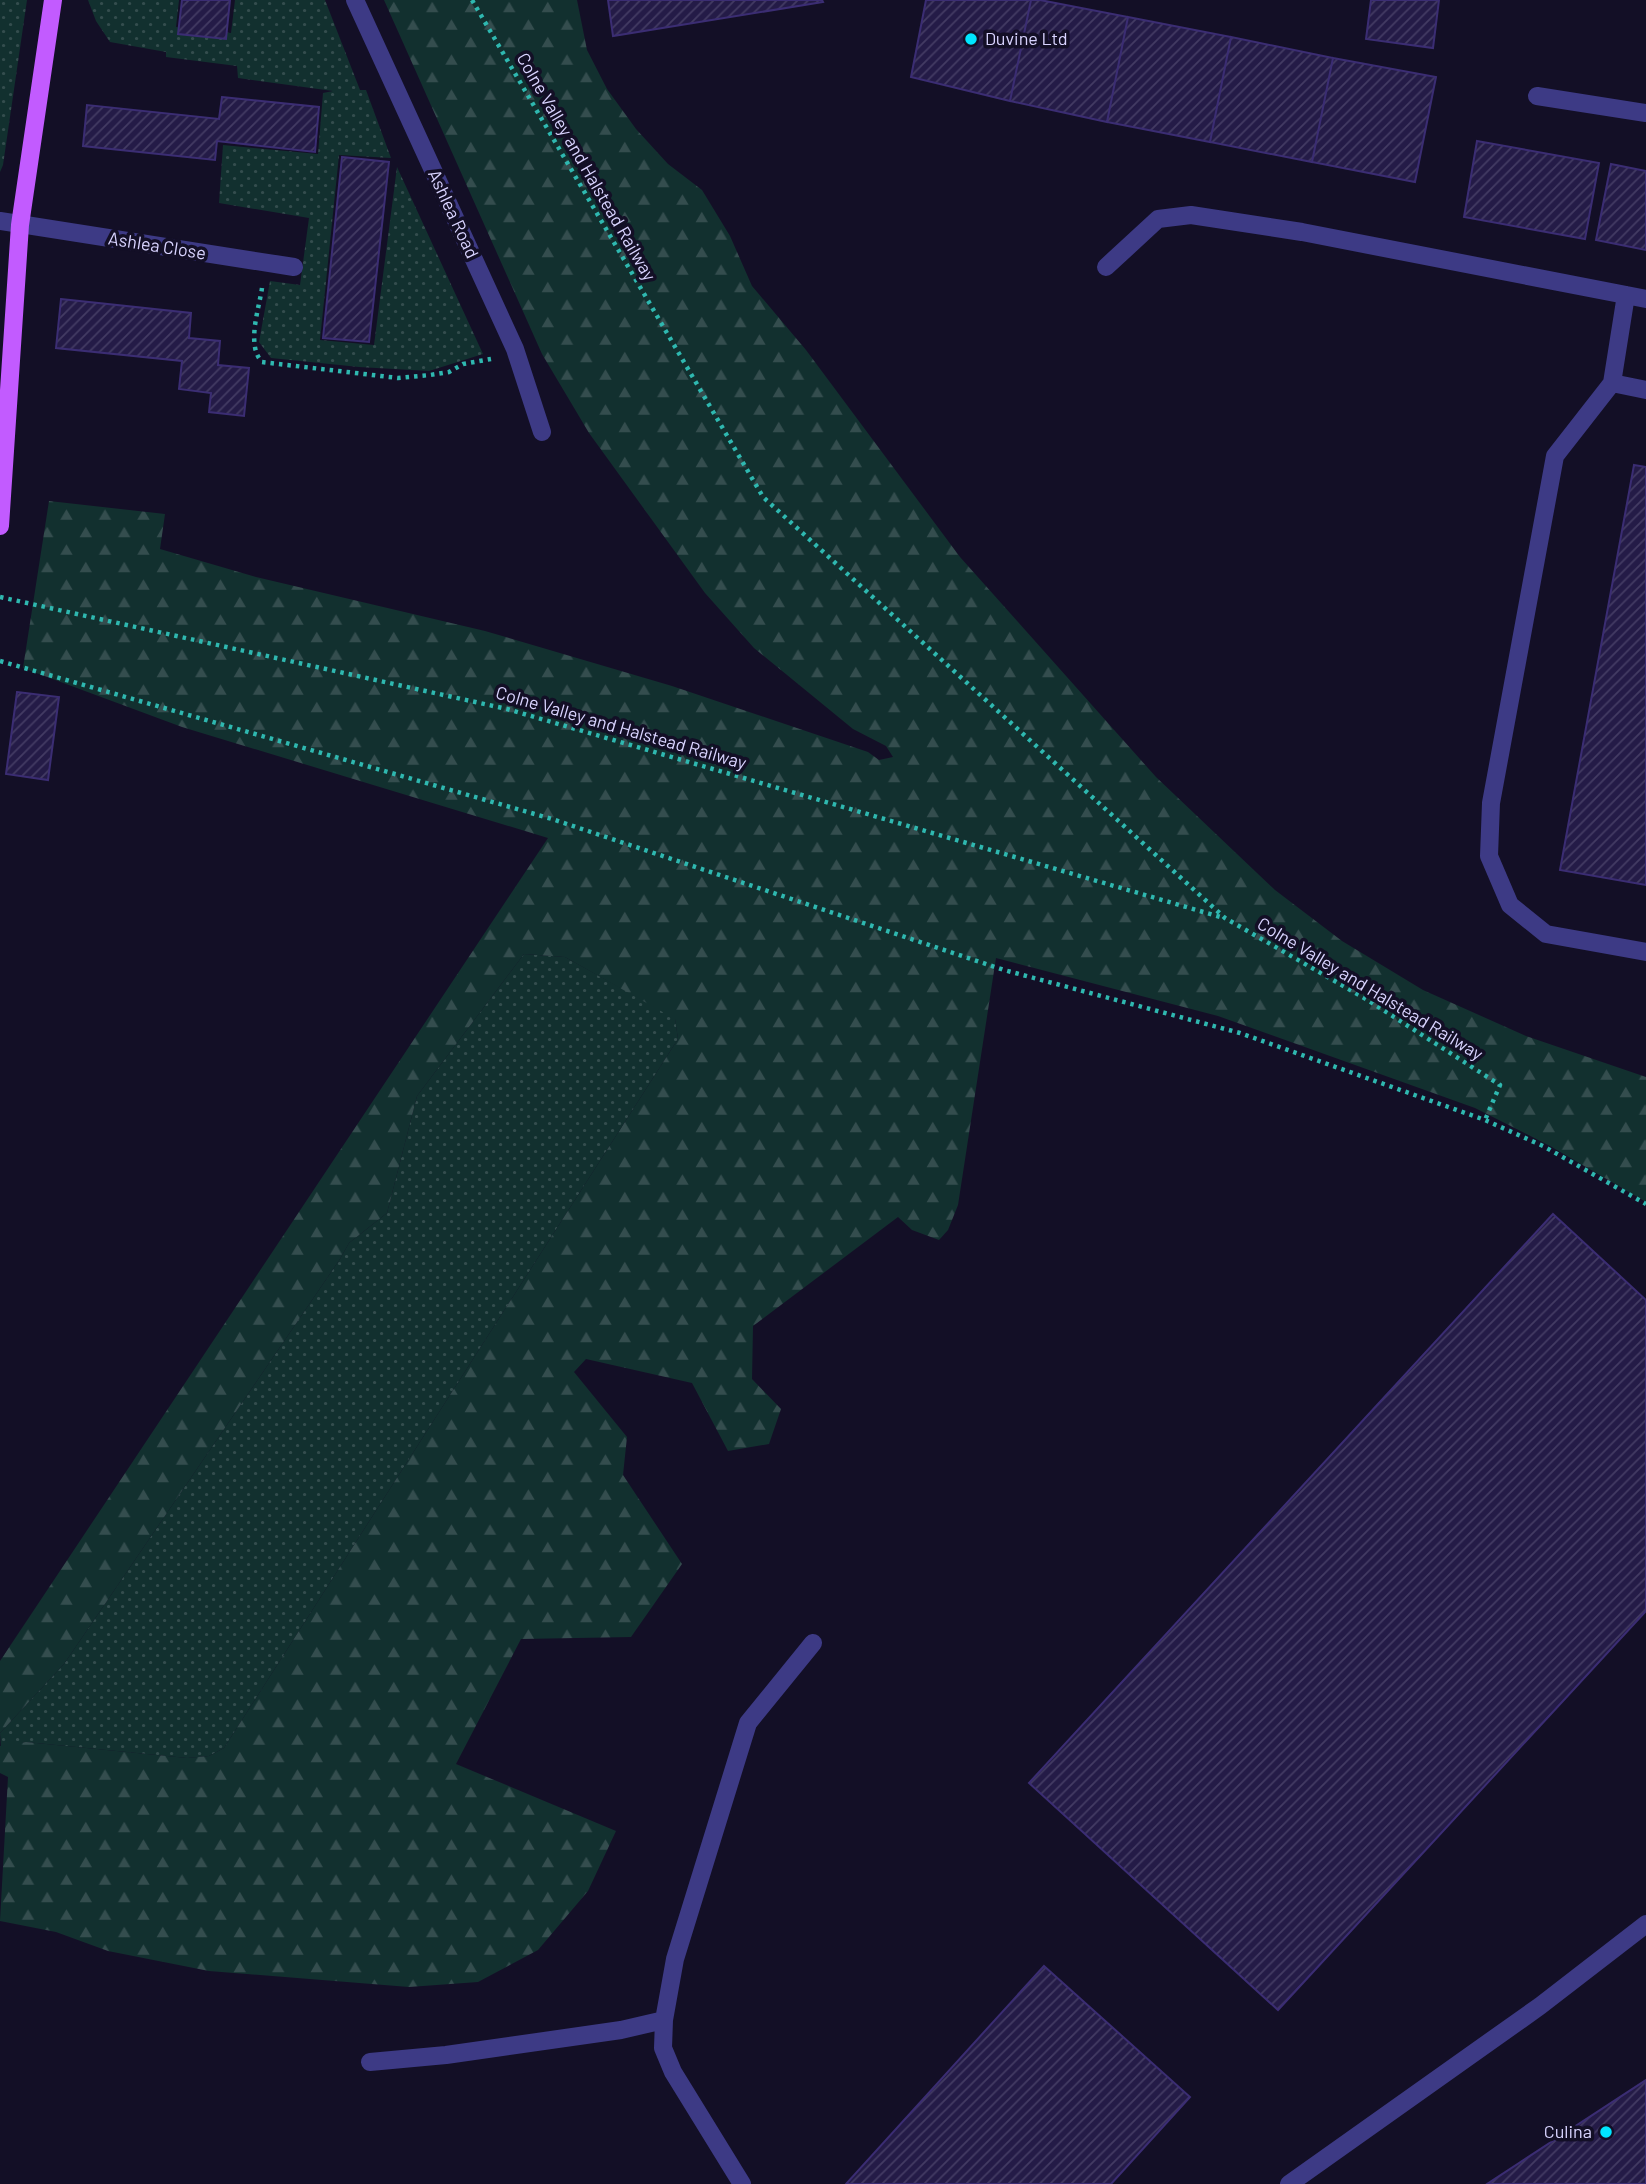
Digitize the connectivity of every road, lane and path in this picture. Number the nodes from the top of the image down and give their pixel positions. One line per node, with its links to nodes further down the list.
1 (53, 0): 7 (main road)
2 (355, 0): 13 (street, Ashlea Road)
3 (472, 0): 20 (path, Colne Valley and Halstead Railway)
4 (1536, 96): 5 (street)
5 (1646, 113)
6 (0, 221): 7 (street, Ashlea Close)
7 (20, 225): 8 (street, Ashlea Close); 17 (main road)
8 (266, 263): 9 (street, Ashlea Close); 13 (path)
9 (295, 267)
10 (1106, 267): 11 (street)
11 (1626, 295): 12 (street); 14 (street)
12 (1646, 299)
13 (515, 349): 16 (street, Ashlea Road)
14 (1612, 383): 15 (street); 21 (street)
15 (1646, 390)
16 (542, 432)
17 (0, 526)
18 (0, 597): 20 (path, Colne Valley and Halstead Railway)
19 (0, 661): 22 (path)
20 (1225, 918): 22 (path, Colne Valley and Halstead Railway)
21 (1646, 952)
22 (1485, 1121): 23 (path)
23 (1646, 1204)
24 (813, 1643): 26 (street)
25 (1646, 1924): 28 (street)
26 (664, 2020): 27 (street); 29 (street)
27 (370, 2062)
28 (1293, 2181)
29 (742, 2184)

